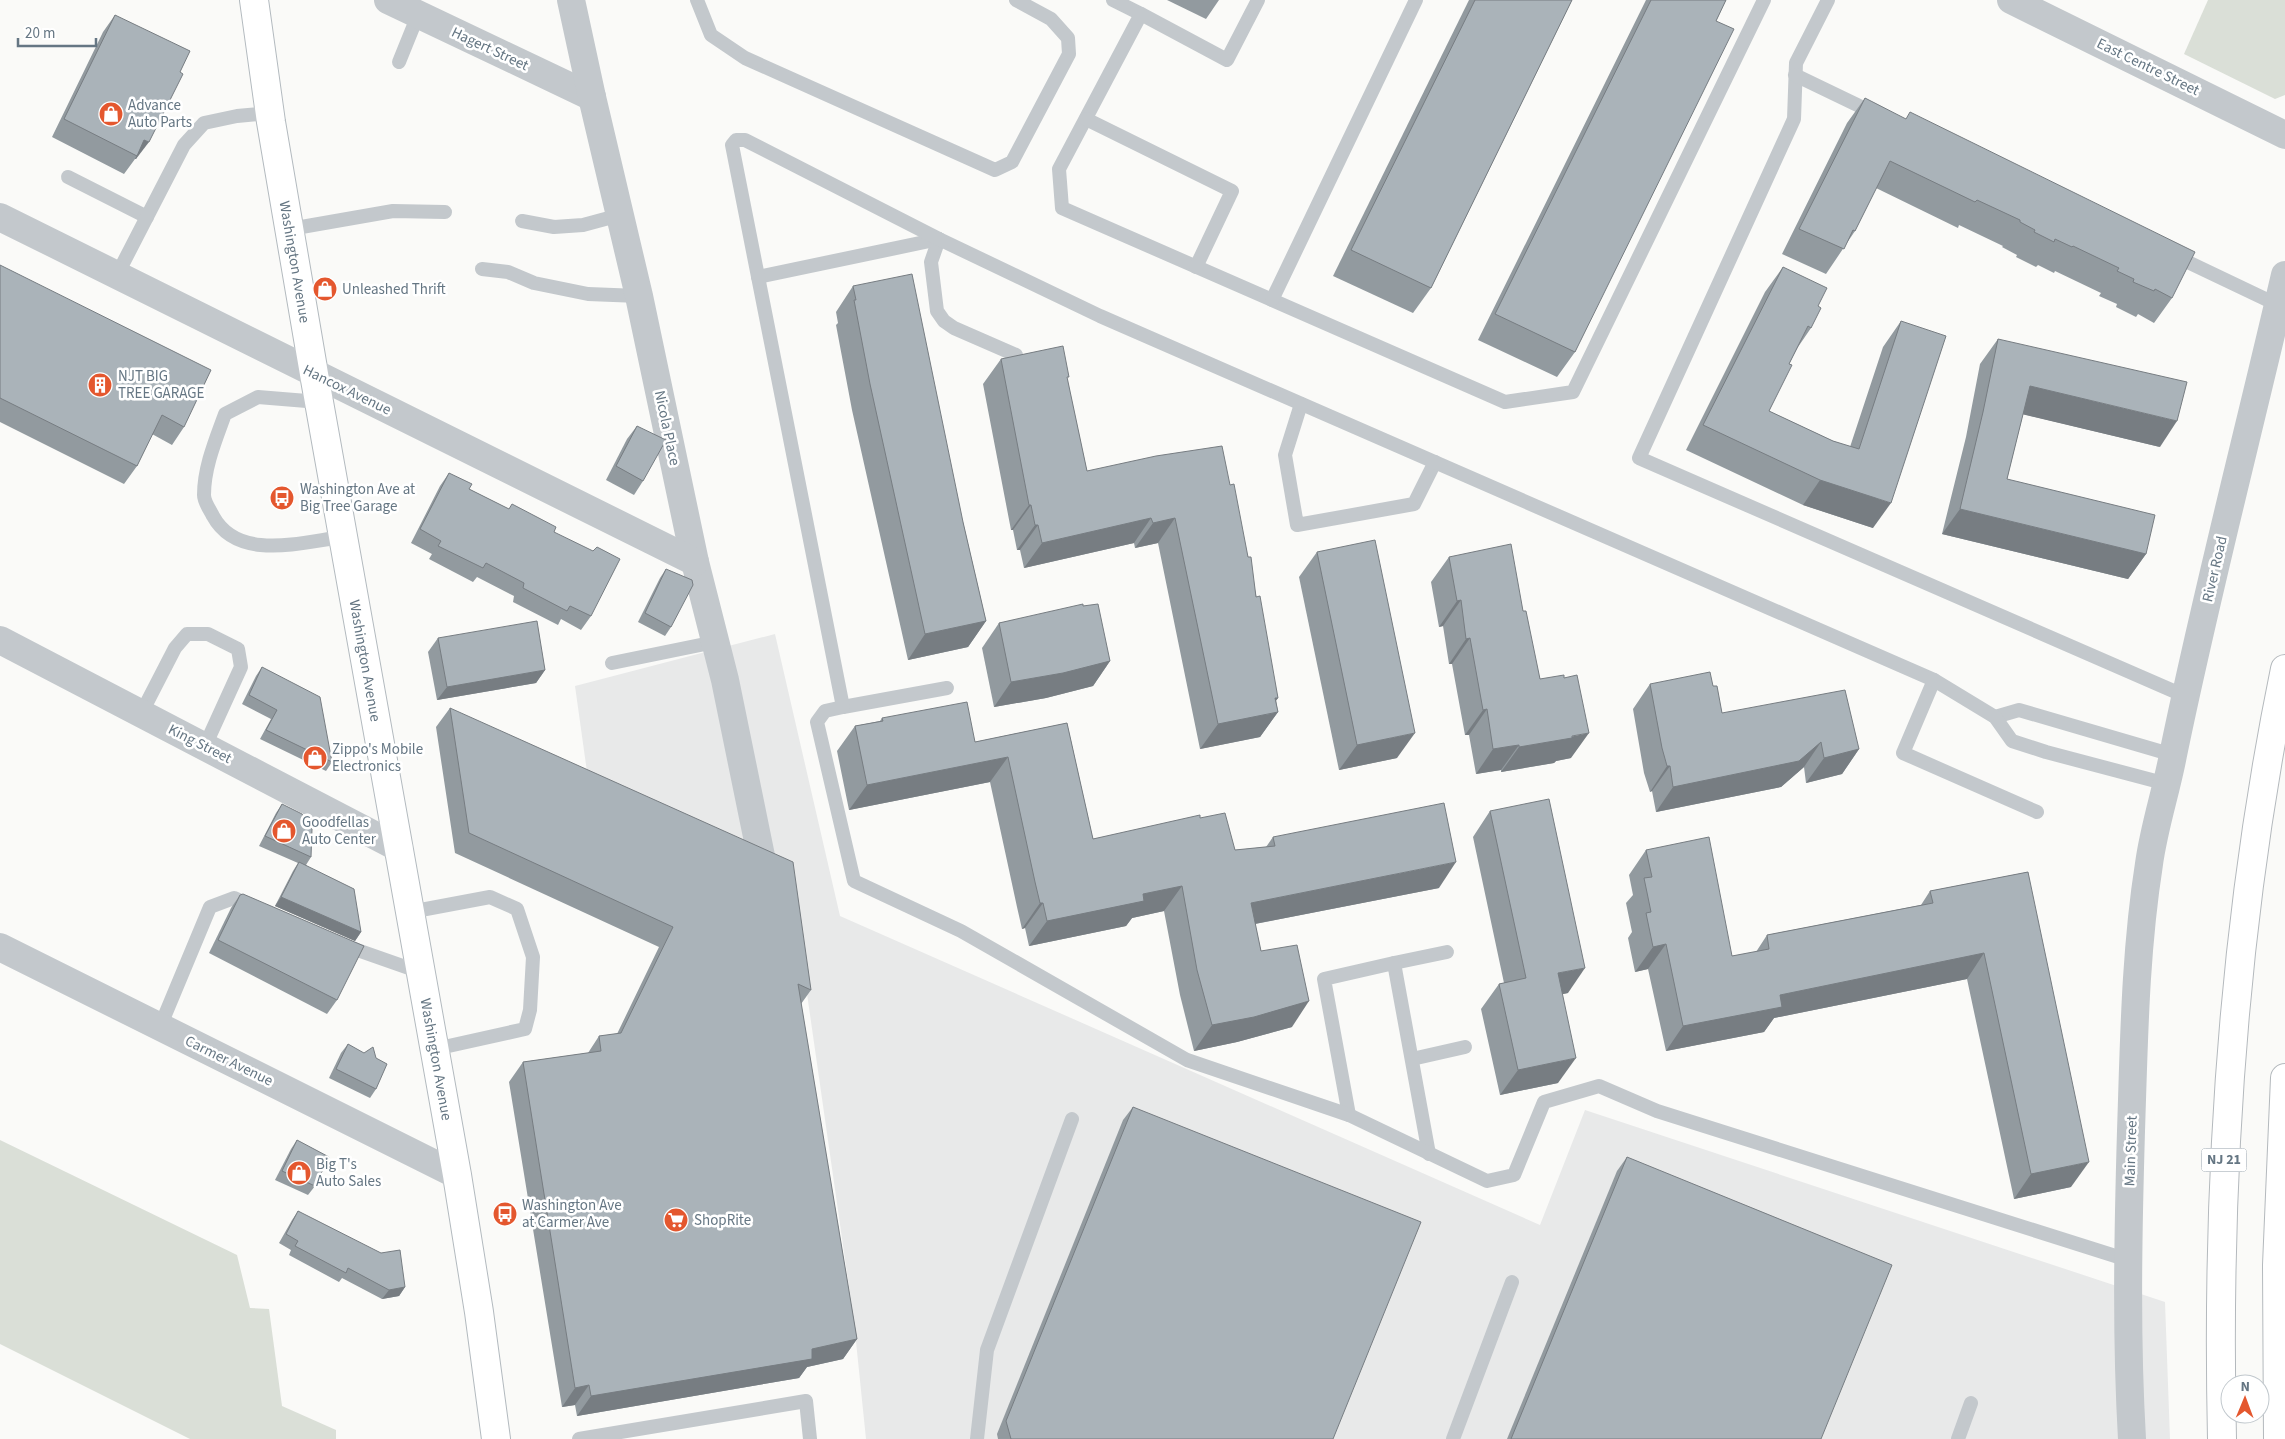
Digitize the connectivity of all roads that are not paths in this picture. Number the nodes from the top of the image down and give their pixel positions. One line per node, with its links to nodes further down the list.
1 (254, 0): 17 (main road, Washington Avenue)
2 (388, 0): 12 (street, Hagert Street)
3 (572, 0): 16 (street, Nicola Place)
4 (697, 0): 5 (lane)
5 (1018, 0)
6 (1113, 0): 13 (lane)
7 (1258, 0): 13 (lane)
8 (1416, 0): 36 (lane)
9 (1764, 0): 36 (lane)
10 (1828, 0): 15 (lane)
11 (2011, 0): 20 (street, East Centre Street)
12 (418, 14): 14 (lane); 16 (street, Hagert Street)
13 (1141, 14): 19 (lane)
14 (399, 62)
15 (1795, 75): 18 (lane); 51 (lane)
16 (592, 97): 23 (street, Nicola Place)
17 (270, 113): 25 (lane); 27 (main road, Washington Avenue)
18 (1885, 118)
19 (1086, 119): 30 (lane); 30 (lane)
20 (2285, 135)
21 (68, 176): 25 (lane)
22 (445, 212): 27 (lane)
23 (620, 215): 26 (lane); 35 (street, Nicola Place)
24 (0, 217): 33 (street, Hancox Avenue)
25 (147, 217): 33 (lane)
26 (522, 221)
27 (290, 230): 39 (main road, Washington Avenue)
28 (939, 239): 34 (lane); 34 (lane); 38 (lane); 41 (lane)
29 (2162, 250): 37 (lane)
30 (1196, 267): 36 (lane)
31 (482, 269): 35 (lane)
32 (2285, 275): 37 (street, River Road)
33 (117, 276): 39 (street, Hancox Avenue)
34 (758, 277): 52 (lane)
35 (639, 296): 44 (street, Nicola Place)
36 (1272, 300)
37 (2278, 305): 51 (street, River Road)
38 (1016, 355)
39 (314, 374): 40 (main road, Washington Avenue); 44 (street, Hancox Avenue)
40 (319, 402): 43 (main road, Washington Avenue); 43 (lane)
41 (1301, 404): 42 (lane); 42 (lane)
42 (1436, 462): 49 (lane)
43 (344, 537): 59 (main road, Washington Avenue)
44 (695, 562): 46 (street, Nicola Place)
45 (0, 640): 53 (street, King Street)
46 (715, 642): 47 (lane); 60 (street, Nicola Place)
47 (612, 663)
48 (2285, 669): 88 (main road, NJ 21)
49 (1934, 680): 54 (lane); 58 (lane)
50 (947, 688): 52 (lane)
51 (2185, 696): 56 (street, River Road)
52 (843, 706): 74 (lane)
53 (141, 714): 55 (street, King Street); 55 (lane)
54 (1995, 717): 56 (lane); 57 (lane)
55 (204, 746): 59 (street, King Street)
56 (2173, 755): 57 (street, River Road)
57 (2167, 784): 61 (street, River Road)
58 (2037, 812)
59 (399, 848): 62 (main road, Washington Avenue)
60 (761, 856)
61 (2149, 864): 78 (street, Main Street)
62 (410, 912): 68 (main road, Washington Avenue); 71 (lane)
63 (268, 913): 69 (lane)
64 (329, 940): 68 (lane)
65 (0, 947): 69 (street, Carmer Avenue)
66 (1447, 952): 67 (lane)
67 (1394, 963): 72 (lane); 74 (lane)
68 (420, 972): 71 (main road, Washington Avenue)
69 (160, 1027): 77 (street, Carmer Avenue)
70 (1465, 1047): 72 (lane)
71 (435, 1049): 77 (main road, Washington Avenue)
72 (1412, 1059): 76 (lane)
73 (2285, 1078): 89 (main road)
74 (1349, 1115): 76 (lane)
75 (1072, 1119): 84 (lane)
76 (1429, 1154): 78 (lane)
77 (458, 1175): 82 (main road, Washington Avenue)
78 (2128, 1260): 87 (street, Main Street)
79 (1512, 1282): 85 (lane)
80 (1971, 1403): 86 (lane)
81 (585, 1438): 83 (lane)
82 (496, 1439)
83 (810, 1439)
84 (977, 1439)
85 (1453, 1439)
86 (1958, 1439)
87 (2132, 1439)
88 (2222, 1439)
89 (2278, 1439)

